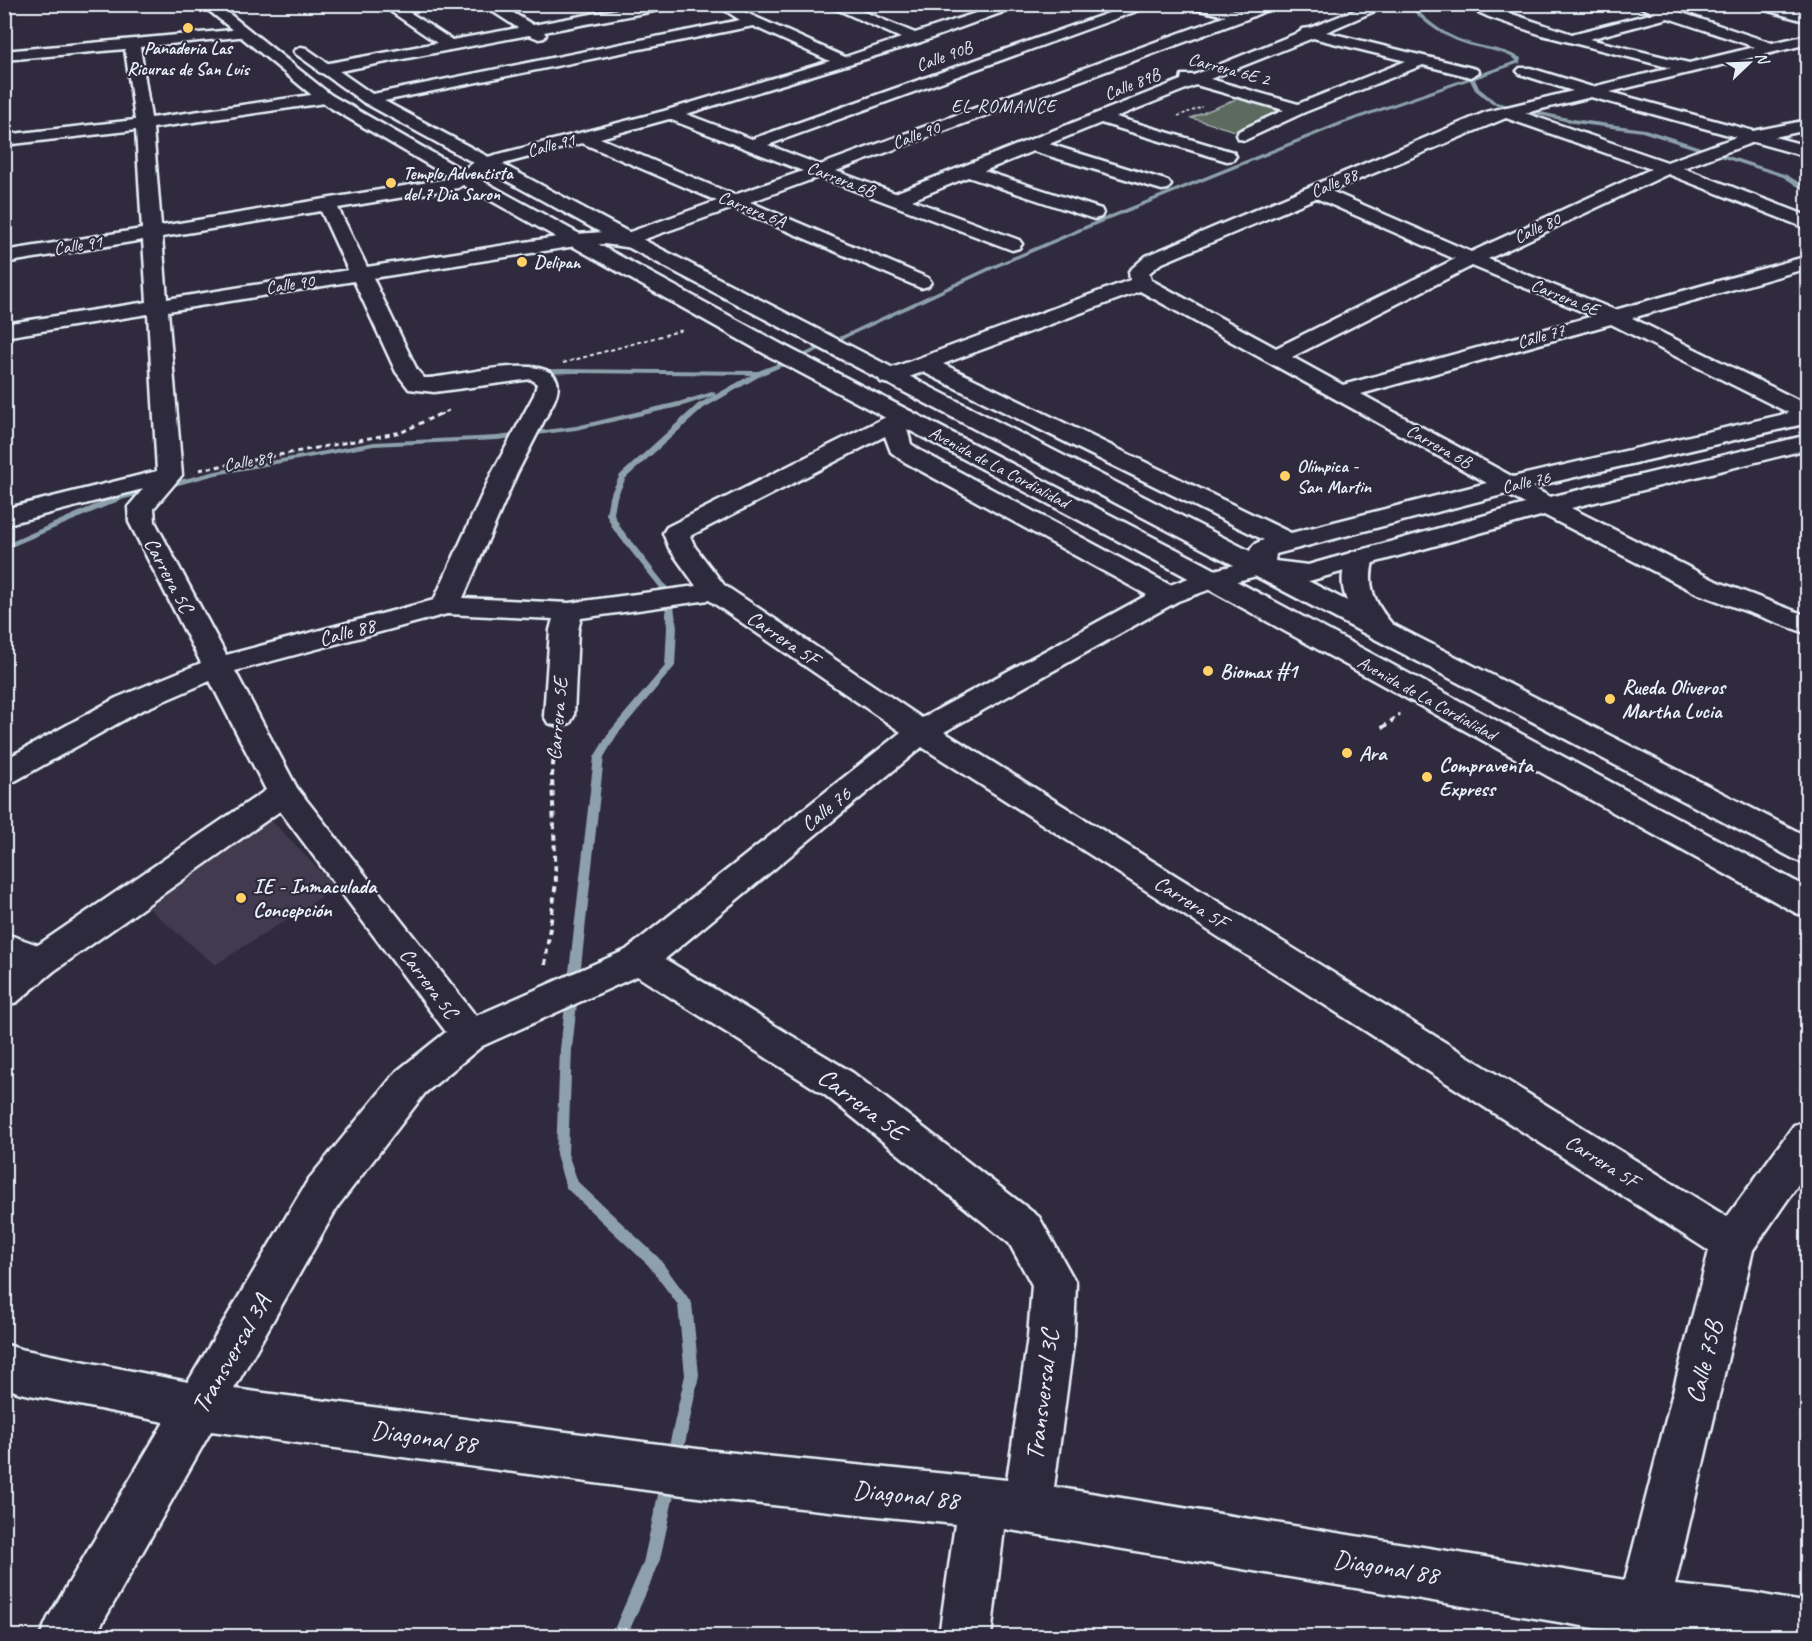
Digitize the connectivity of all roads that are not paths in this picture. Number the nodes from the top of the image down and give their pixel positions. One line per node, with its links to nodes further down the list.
1 (208, 4): 27 (street, Avenida de La Cordialidad)
2 (387, 4): 37 (street)
3 (488, 4): 26 (street)
4 (607, 4): 17 (street)
5 (670, 4): 17 (street)
6 (718, 4): 22 (street)
7 (832, 4): 30 (street)
8 (1018, 4): 21 (street, Calle 91)
9 (1149, 4): 31 (street, Calle 90B)
10 (1191, 4): 19 (street)
11 (1273, 4): 19 (street, Calle 90)
12 (1384, 4): 29 (street, Calle 89B)
13 (1468, 4): 32 (street)
14 (1640, 4): 18 (street)
15 (1760, 4): 20 (street)
16 (952, 8): 21 (street)
17 (623, 13): 26 (street)
18 (1667, 14): 32 (street); 39 (street)
19 (1239, 15): 23 (street); 45 (street, Calle 90)
20 (1808, 18)
21 (978, 19): 24 (street); 30 (street, Calle 91)
22 (754, 21): 43 (street); 48 (street)
23 (1270, 23)
24 (998, 24)
25 (1291, 28): 29 (street)
26 (530, 30): 37 (street); 43 (street)
27 (243, 33): 35 (street); 61 (street, Avenida de La Cordialidad)
28 (1028, 33): 31 (street)
29 (1311, 34): 40 (street); 55 (street, Calle 89B)
30 (916, 39): 48 (street, Calle 91)
31 (1048, 39): 38 (street); 57 (street, Calle 90B)
32 (1569, 39): 49 (street)
33 (1808, 39): 39 (street, Calle 88)
34 (288, 40): 51 (street, Avenida de La Cordialidad)
35 (132, 43): 42 (street); 75 (street)
36 (1406, 43): 40 (street)
37 (449, 45): 51 (street)
38 (1079, 48)
39 (1770, 48): 44 (street); 49 (street, Calle 88)
40 (1385, 51): 46 (street); 47 (street)
41 (1099, 54): 45 (street)
42 (4, 56)
43 (574, 56): 63 (street)
44 (1798, 57)
45 (1120, 60): 50 (street); 69 (street, Calle 90)
46 (1363, 60)
47 (1421, 60): 53 (street); 68 (street)
48 (843, 67): 72 (street, Calle 91)
49 (1688, 67): 60 (street, Calle 88)
50 (1152, 68)
51 (324, 69): 63 (street, Avenida de La Cordialidad)
52 (1525, 71): 60 (street)
53 (1471, 72)
54 (1173, 74): 55 (street, Carrera 6E 2)
55 (1194, 80): 62 (street, Carrera 6E 2); 74 (street, Calle 89B)
56 (887, 83): 57 (street)
57 (909, 89): 65 (street); 82 (street, Calle 90B)
58 (484, 90): 64 (street)
59 (1285, 90): 62 (street)
60 (1588, 92): 70 (street, Calle 88); 79 (street)
61 (325, 98): 75 (street); 89 (street, Avenida de La Cordialidad)
62 (1263, 98): 68 (street, Carrera 6E 2)
63 (369, 99): 71 (street, Avenida de La Cordialidad)
64 (451, 99)
65 (940, 99)
66 (961, 105): 69 (street)
67 (419, 107): 71 (street)
68 (1299, 109): 77 (street)
69 (982, 111): 73 (street); 87 (street, Calle 90)
70 (1506, 112): 86 (street); 91 (street, Calle 88)
71 (395, 114): 85 (street, Avenida de La Cordialidad)
72 (670, 114): 80 (street, Calle 91); 82 (street, Carrera 6B)
73 (1004, 118)
74 (1100, 118): 78 (street, Calle 89B); 84 (street)
75 (144, 124): 81 (street); 97 (street)
76 (1808, 124): 79 (street, Calle 80)
77 (1245, 135)
78 (1034, 136): 88 (street, Calle 89B); 90 (street)
79 (1755, 136): 83 (street); 86 (street, Calle 80)
80 (582, 137): 85 (street, Calle 91); 93 (street, Carrera 6A)
81 (4, 140)
82 (752, 145): 87 (street, Carrera 6B)
83 (1808, 152)
84 (1227, 156)
85 (486, 163): 89 (street, Calle 91); 99 (street, Avenida de La Cordialidad)
86 (1668, 168): 96 (street); 102 (street, Calle 80)
87 (819, 171): 92 (street, Carrera 6B); 93 (street, Calle 90)
88 (968, 171): 92 (street, Calle 89B); 95 (street)
89 (462, 177): 94 (street, Calle 91); 98 (street, Avenida de La Cordialidad)
90 (1162, 185)
91 (1316, 191): 102 (street, Carrera 6E); 106 (street, Calle 88)
92 (896, 200): 100 (street, Carrera 6B)
93 (734, 202): 99 (street, Calle 90); 105 (street, Carrera 6A)
94 (327, 204): 97 (street, Calle 91); 104 (street)
95 (1094, 213)
96 (1808, 223)
97 (152, 234): 101 (street, Calle 91); 107 (street)
98 (576, 240): 99 (street, Calle 90); 104 (street, Calle 90); 115 (street, Avenida de La Cordialidad)
99 (630, 241): 112 (street, Avenida de La Cordialidad)
100 (1012, 244)
101 (4, 257)
102 (1471, 259): 108 (street, Carrera 6E); 110 (street, Calle 80)
103 (1808, 262): 108 (street, Calle 77)
104 (358, 273): 107 (street, Calle 90); 127 (street)
105 (921, 282)
106 (1147, 286): 110 (street, Carrera 6B); 111 (street)
107 (158, 305): 109 (street, Calle 90); 117 (street)
108 (1612, 316): 113 (street, Calle 77); 114 (street, Carrera 6E)
109 (4, 331)
110 (1277, 356): 113 (street, Carrera 6B)
111 (931, 367): 112 (street); 121 (street)
112 (896, 381): 123 (street, Avenida de La Cordialidad)
113 (1343, 392): 118 (street, Carrera 6B)
114 (1808, 415): 118 (street, Calle 76)
115 (904, 417): 124 (street, Avenida de La Cordialidad); 125 (street, Carrera 5F); 126 (street)
116 (1808, 442): 119 (street, Calle 76)
117 (170, 475): 120 (street); 131 (street, Carrera 5C)
118 (1510, 485): 119 (street, Carrera 6B); 121 (street, Calle 76)
119 (1547, 506): 122 (street, Calle 76); 129 (street, Carrera 6B)
120 (4, 517)
121 (1288, 542): 123 (street, Calle 76)
122 (1361, 558): 123 (street, Calle 76); 130 (street)
123 (1260, 567): 124 (street, Calle 76); 130 (street, Avenida de La Cordialidad)
124 (1212, 579): 126 (street, Calle 76); 137 (street, Avenida de La Cordialidad)
125 (714, 591): 128 (street, Calle 88); 133 (street, Carrera 5F)
126 (1168, 595): 133 (street, Calle 76)
127 (446, 606): 128 (street, Calle 88); 131 (street, Calle 88)
128 (569, 610): 132 (street, Carrera 5E)
129 (1808, 626)
130 (1382, 630): 136 (street, Avenida de La Cordialidad)
131 (217, 667): 134 (street, Calle 88); 135 (street, Carrera 5C)
132 (559, 716)
133 (921, 732): 139 (street, Calle 76); 145 (street, Carrera 5F)
134 (4, 774)
135 (284, 793): 140 (street); 142 (street, Carrera 5C)
136 (1808, 852)
137 (1808, 904)
138 (4, 946): 140 (street)
139 (639, 960): 142 (street, Calle 76); 146 (street, Carrera 5E)
140 (41, 961): 141 (street)
141 (4, 992)
142 (469, 1035): 143 (street, Calle 76)
143 (411, 1082): 148 (street, Transversal 3A)
144 (1808, 1137): 145 (street, Calle 75B)
145 (1733, 1243): 150 (street, Calle 75B)
146 (1054, 1283): 149 (street, Transversal 3C)
147 (10, 1373): 148 (street, Diagonal 88)
148 (201, 1407): 149 (street, Diagonal 88); 153 (street, Transversal 3A)
149 (1005, 1505): 150 (street, Diagonal 88); 154 (street, Transversal 3C)
150 (1644, 1607): 151 (street, Diagonal 88)
151 (1755, 1628): 152 (street, Diagonal 88)
152 (1808, 1629)
153 (66, 1636)
154 (964, 1636)

